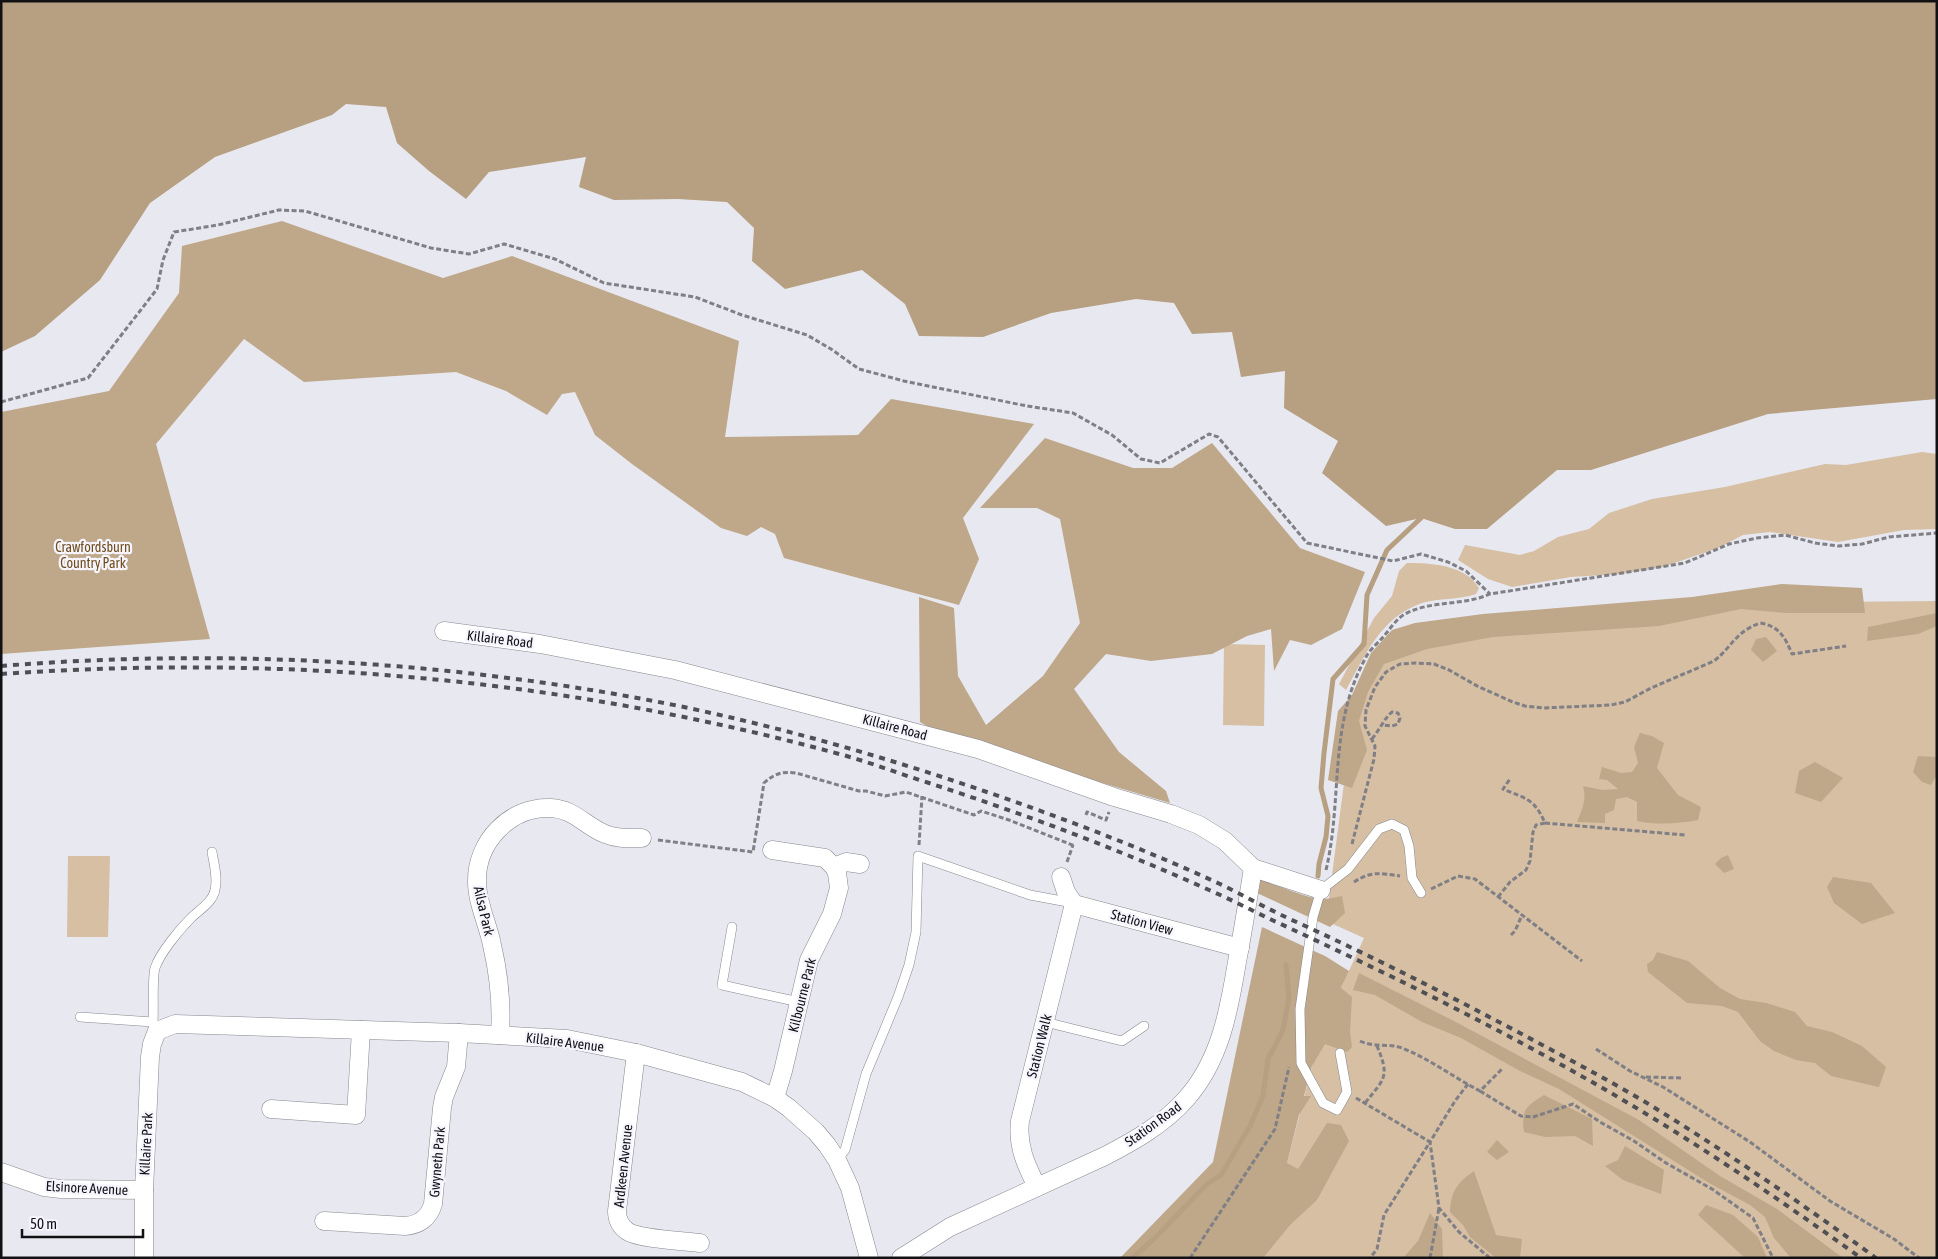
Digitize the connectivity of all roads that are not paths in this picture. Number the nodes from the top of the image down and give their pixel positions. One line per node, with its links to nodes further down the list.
1 (444, 632): 7 (street, Killaire Road)
2 (642, 838): 21 (street, Ailsa Park)
3 (772, 850): 6 (street)
4 (212, 852): 18 (lane)
5 (860, 864): 6 (street)
6 (834, 868): 14 (street, Kilbourne Park)
7 (1252, 868): 9 (street, Killaire Road); 13 (street, Station Road)
8 (1061, 877): 11 (street)
9 (1321, 890): 10 (lane); 23 (lane)
10 (1421, 894)
11 (1074, 904): 13 (street, Station View); 16 (street, Station Walk); 26 (lane)
12 (732, 927): 14 (lane)
13 (1240, 948): 28 (street, Station Road)
14 (799, 1002): 24 (street, Kilbourne Park)
15 (80, 1018): 18 (lane)
16 (1045, 1022): 17 (lane); 28 (street, Station Walk)
17 (1144, 1026)
18 (155, 1027): 19 (street, Killaire Avenue); 29 (street, Killaire Park)
19 (361, 1030): 20 (street, Killaire Avenue); 25 (street)
20 (459, 1033): 21 (street, Killaire Avenue); 30 (street, Gwyneth Park)
21 (500, 1035): 22 (street, Killaire Avenue)
22 (636, 1052): 24 (street, Killaire Avenue); 31 (street, Ardkeen Avenue)
23 (1340, 1053)
24 (775, 1098): 26 (street, Killaire Avenue)
25 (272, 1109)
26 (837, 1160): 33 (street, Killaire Avenue)
27 (1, 1172): 29 (street, Elsinore Avenue)
28 (1037, 1187): 34 (street, Station Road)
29 (144, 1190): 32 (street, Killaire Park)
30 (324, 1221)
31 (700, 1243)
32 (144, 1258)
33 (869, 1258)
34 (900, 1258)

